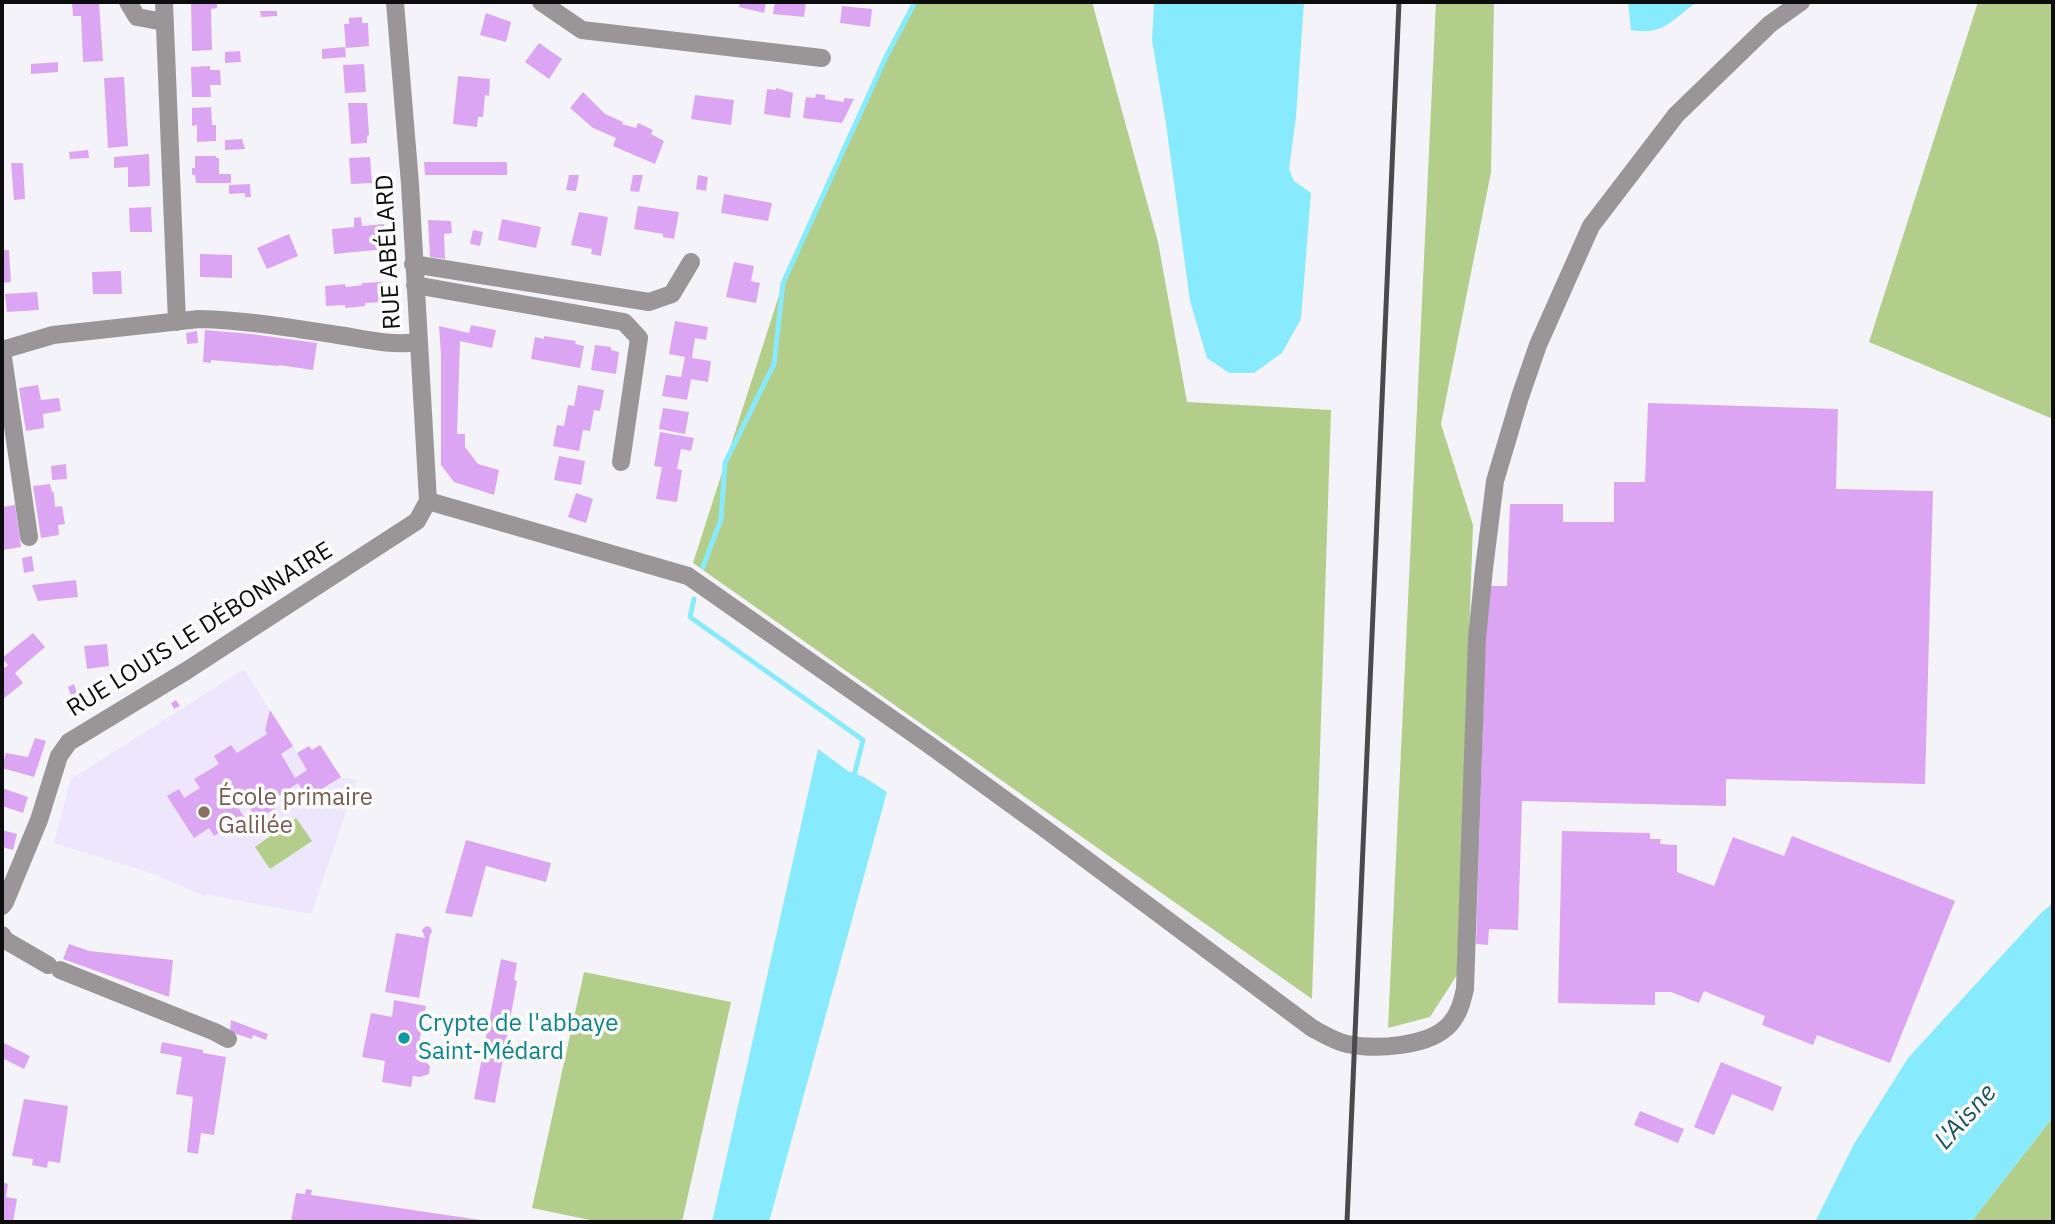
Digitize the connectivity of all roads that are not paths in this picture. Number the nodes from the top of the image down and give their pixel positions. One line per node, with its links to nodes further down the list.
1 (128, 2): 6 (street)
2 (164, 2): 6 (street)
3 (395, 2): 9 (street, RUE ABÉLARD)
4 (541, 2): 7 (street)
5 (1801, 2): 15 (street)
6 (164, 22): 11 (street)
7 (822, 58)
8 (691, 262): 9 (street)
9 (414, 264): 10 (street, RUE ABÉLARD)
10 (415, 285): 12 (street, RUE ABÉLARD); 14 (street)
11 (177, 322): 12 (street); 13 (street)
12 (418, 342): 15 (street, RUE ABÉLARD)
13 (2, 350): 16 (street)
14 (621, 462)
15 (428, 501): 17 (street, RUE LOUIS LE DÉBONNAIRE)
16 (29, 537)
17 (2, 906)
18 (2, 935): 19 (street)
19 (228, 1039)

